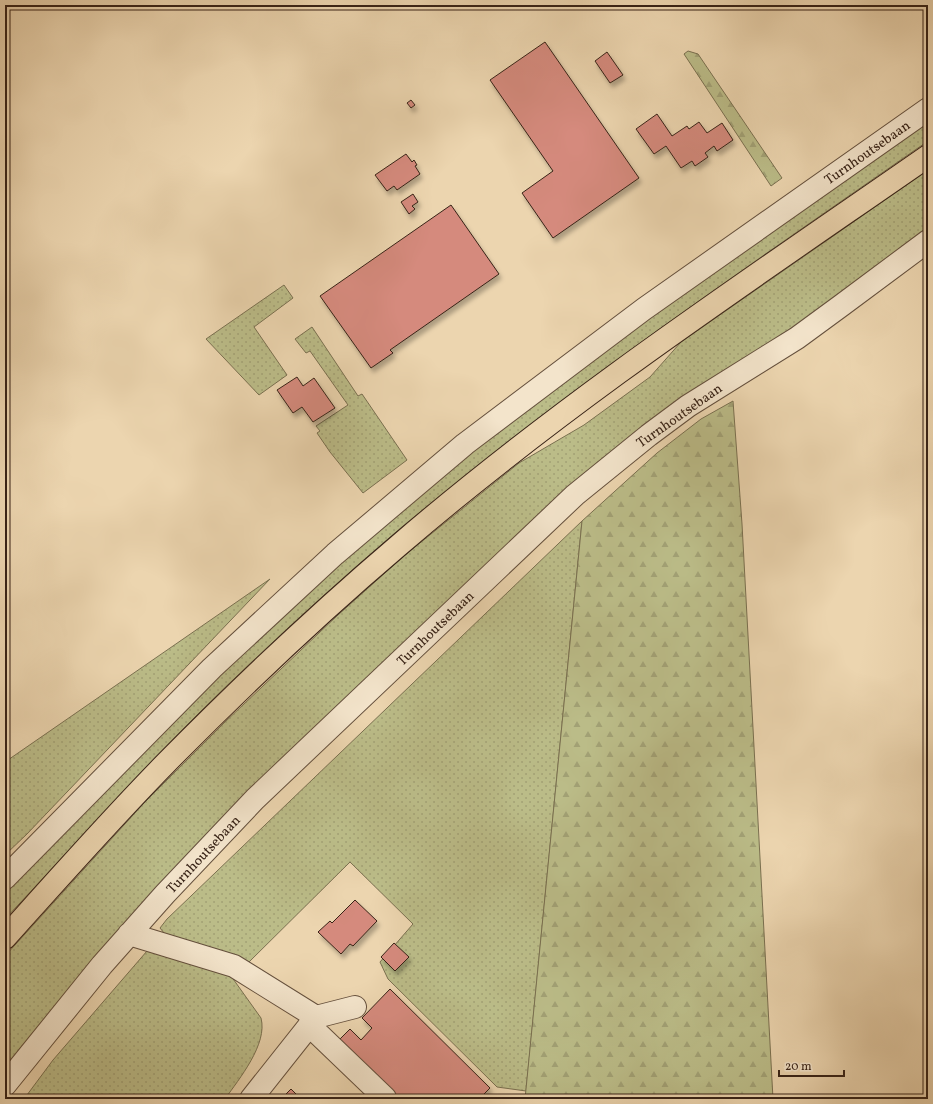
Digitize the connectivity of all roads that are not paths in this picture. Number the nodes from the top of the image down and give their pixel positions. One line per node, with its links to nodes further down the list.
1 (928, 109): 4 (street, Turnhoutsebaan)
2 (928, 156): 6 (main road)
3 (928, 241): 5 (street, Turnhoutsebaan)
4 (5, 878)
5 (129, 934): 8 (street); 9 (street, Turnhoutsebaan)
6 (5, 938)
7 (355, 1006): 8 (street)
8 (313, 1021): 10 (street); 11 (street)
9 (5, 1086)
10 (385, 1098)
11 (251, 1099)

